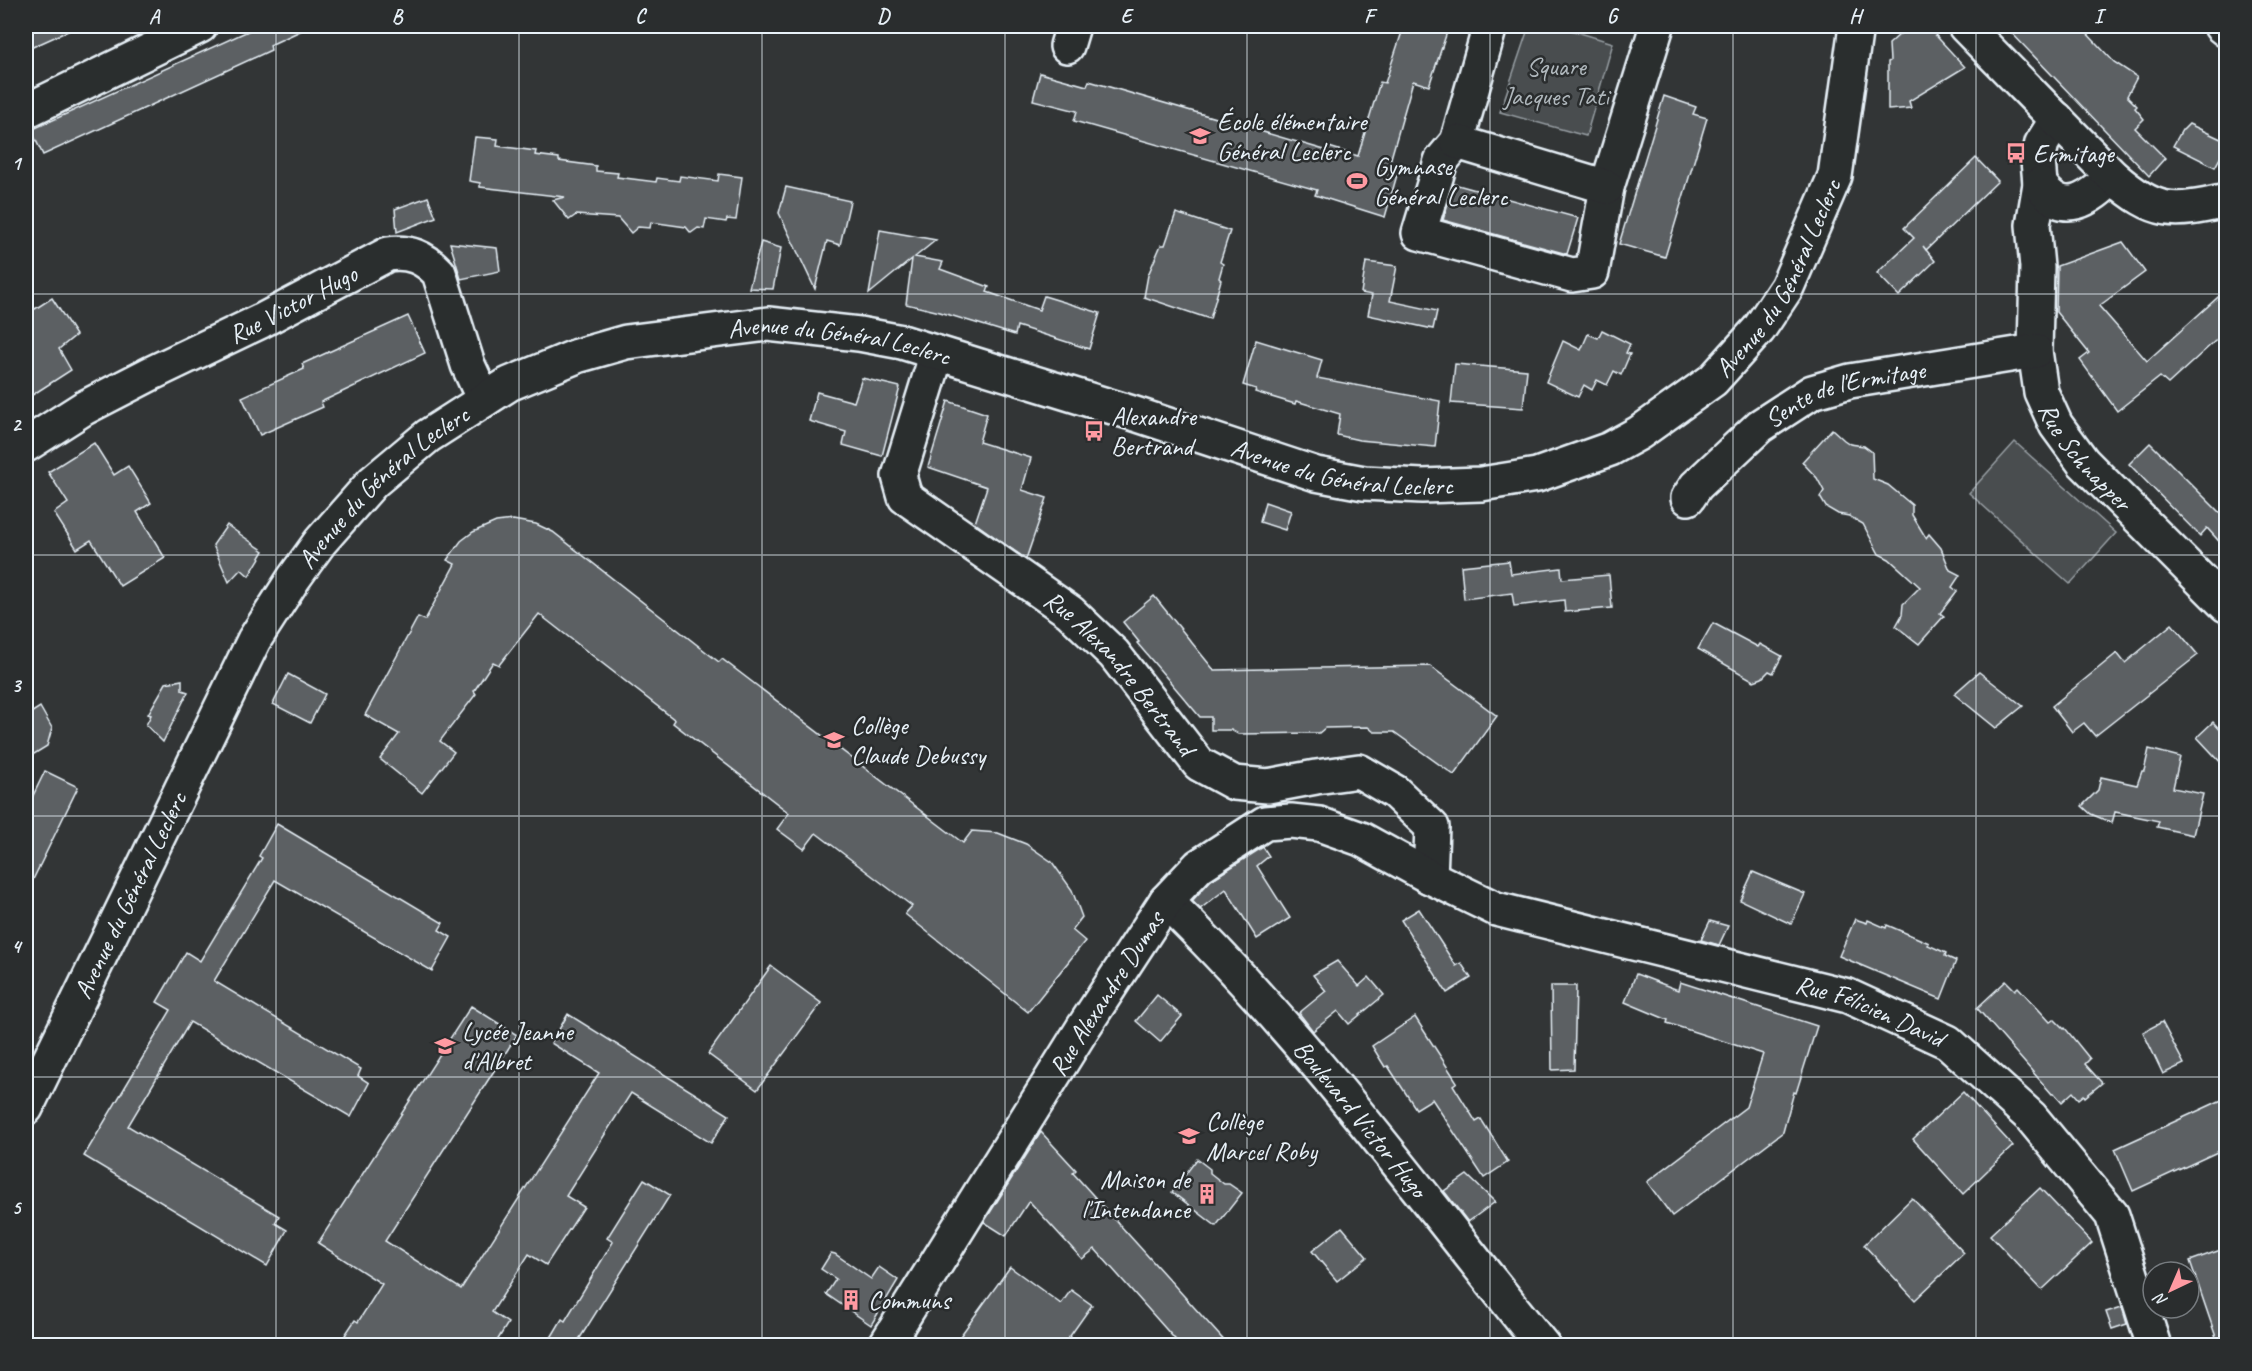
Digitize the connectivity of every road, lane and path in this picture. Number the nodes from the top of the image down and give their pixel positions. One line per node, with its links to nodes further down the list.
1 (160, 26): 10 (street)
2 (200, 26): 10 (street)
3 (1490, 26): 14 (street)
4 (1657, 26): 17 (street)
5 (1833, 26): 12 (street)
6 (1856, 26): 12 (street, Avenue du Général Leclerc)
7 (1965, 26): 13 (street)
8 (2221, 26): 9 (street)
9 (2226, 30)
10 (144, 54): 11 (street)
11 (26, 111)
12 (1845, 112): 22 (street, Avenue du Général Leclerc)
13 (2057, 119): 15 (street); 16 (street, Rue Schnapper)
14 (1457, 142): 17 (street); 17 (street)
15 (2113, 177): 18 (street); 19 (street)
16 (2040, 184): 19 (street); 20 (street, Rue Schnapper)
17 (1607, 188)
18 (2226, 201)
19 (2068, 203): 20 (street, Rue Schnapper)
20 (2037, 267): 21 (street, Rue Schnapper)
21 (2035, 351): 25 (street, Sente de l'Ermitage); 26 (street, Rue Schnapper)
22 (938, 353): 23 (street, Avenue du Général Leclerc); 27 (street, Rue Alexandre Bertrand)
23 (484, 400): 24 (street, Rue Victor Hugo); 29 (street, Avenue du Général Leclerc)
24 (26, 445)
25 (1688, 498)
26 (2226, 605)
27 (1430, 877): 28 (street, Rue Alexandre Dumas); 32 (street, Rue Félicien David)
28 (1166, 901): 30 (street, Rue Alexandre Dumas); 31 (street, Boulevard Victor Hugo)
29 (26, 1108)
30 (885, 1346)
31 (1544, 1346)
32 (2154, 1346)

